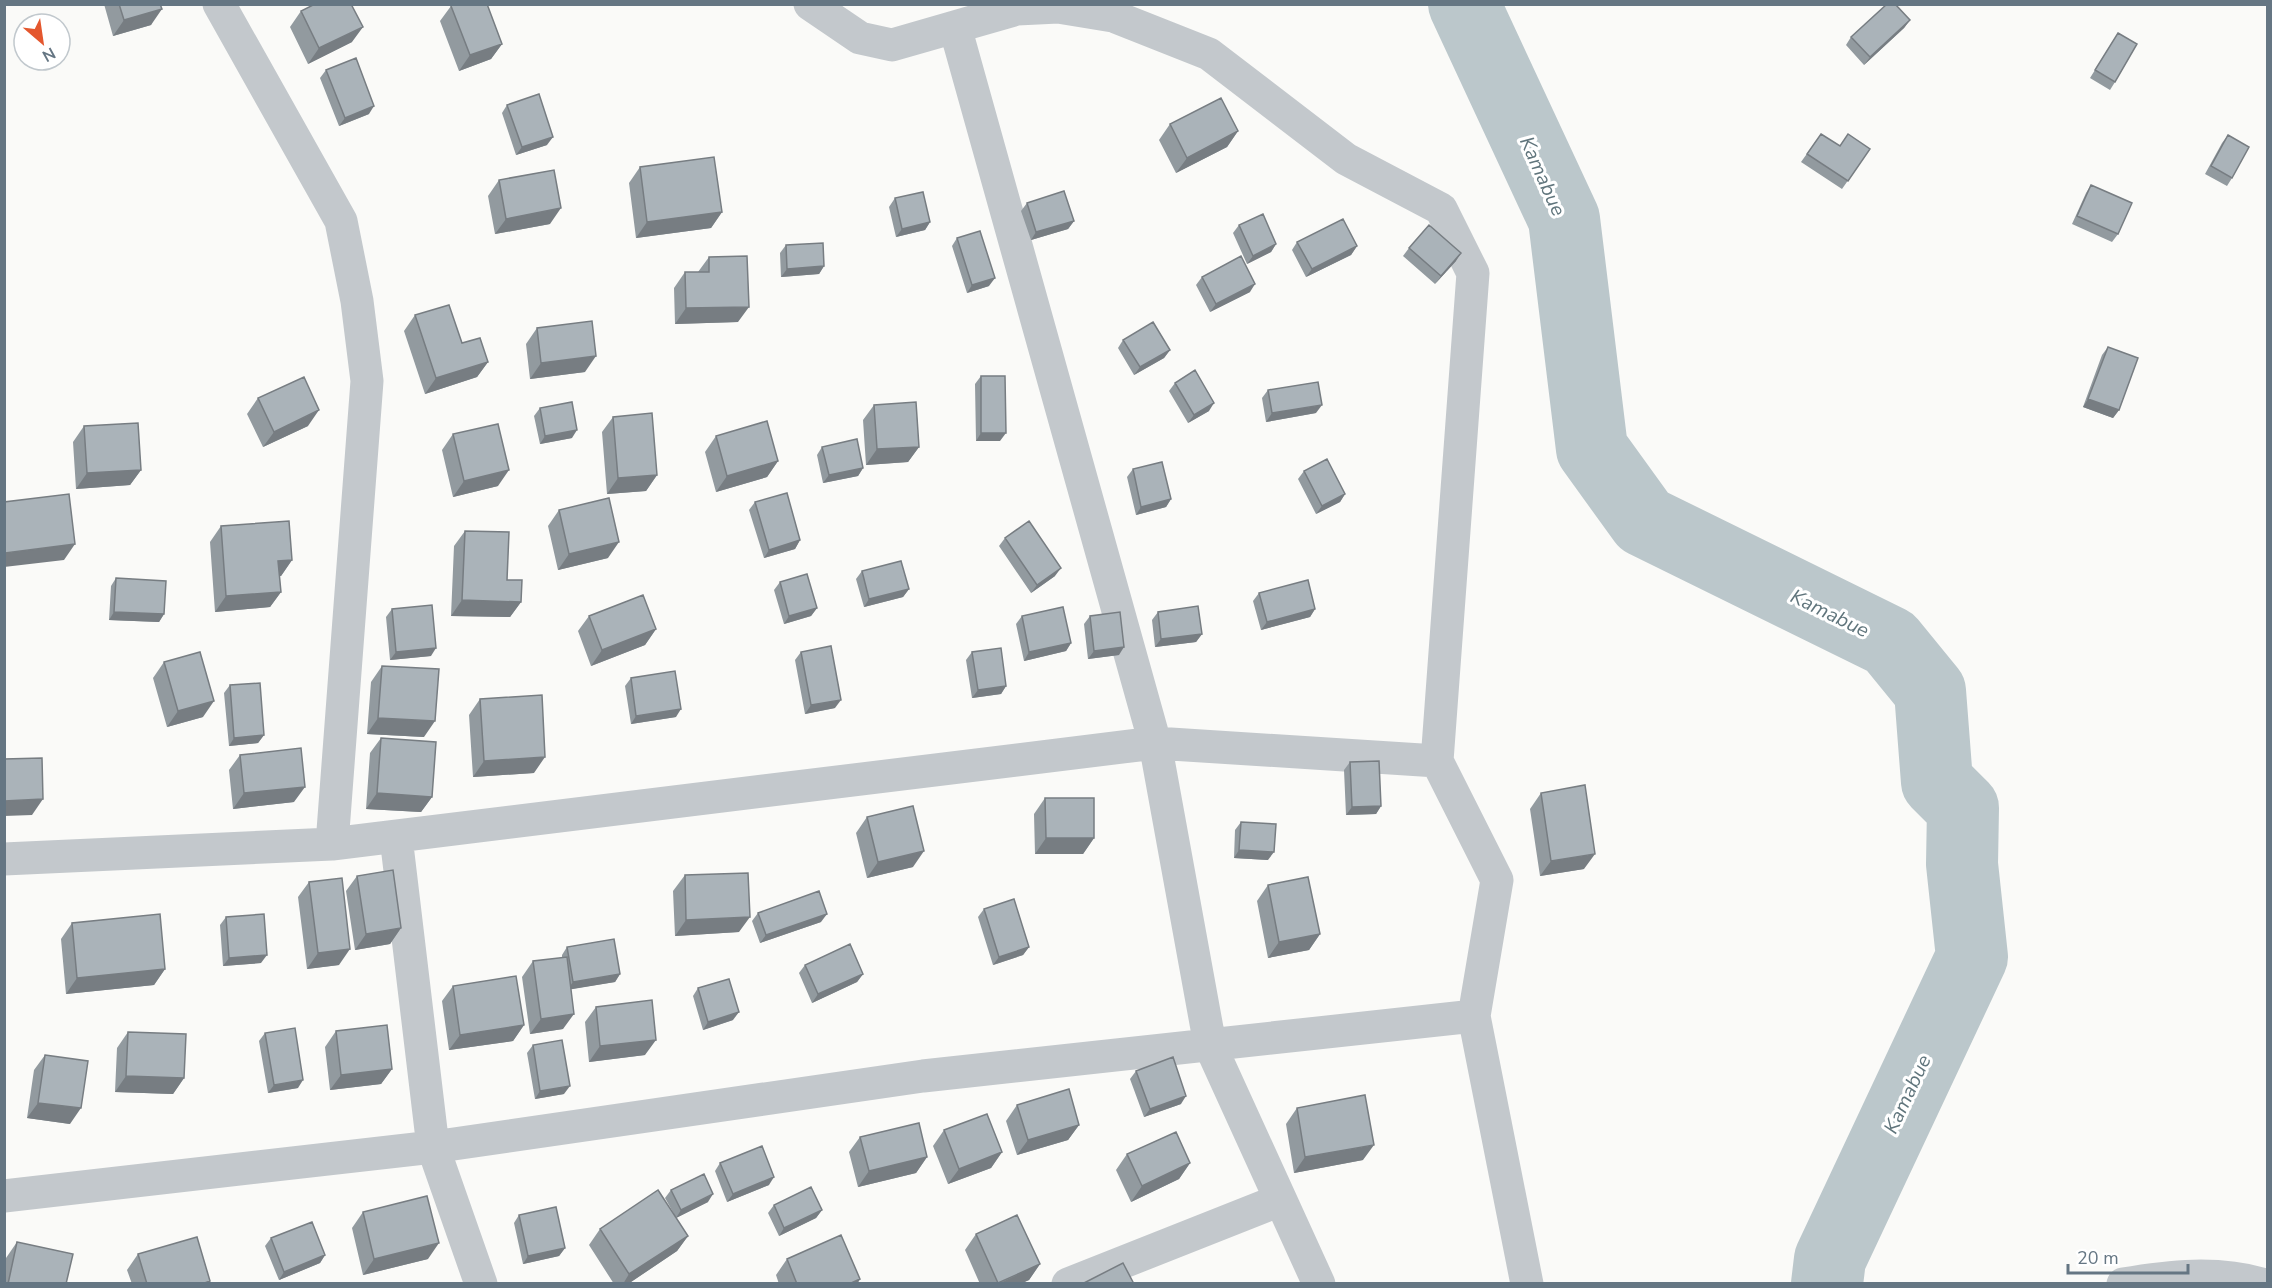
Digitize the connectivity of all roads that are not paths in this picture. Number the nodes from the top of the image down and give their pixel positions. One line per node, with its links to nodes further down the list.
1 (219, 4): 7 (street)
2 (810, 4): 3 (street)
3 (955, 27): 4 (street); 5 (street)
4 (1155, 743): 5 (street); 6 (street); 10 (street)
5 (1437, 761): 9 (street)
6 (396, 837): 7 (street); 11 (street)
7 (332, 844): 8 (street)
8 (4, 859)
9 (1474, 1016): 10 (street); 17 (street)
10 (1210, 1045): 11 (street); 13 (street)
11 (433, 1147): 12 (street); 14 (street)
12 (4, 1196)
13 (1280, 1200): 15 (street); 16 (street)
14 (482, 1284)
15 (1068, 1284)
16 (1319, 1284)
17 (1527, 1284)
18 (2123, 1284): 19 (street)
19 (2262, 1284)

